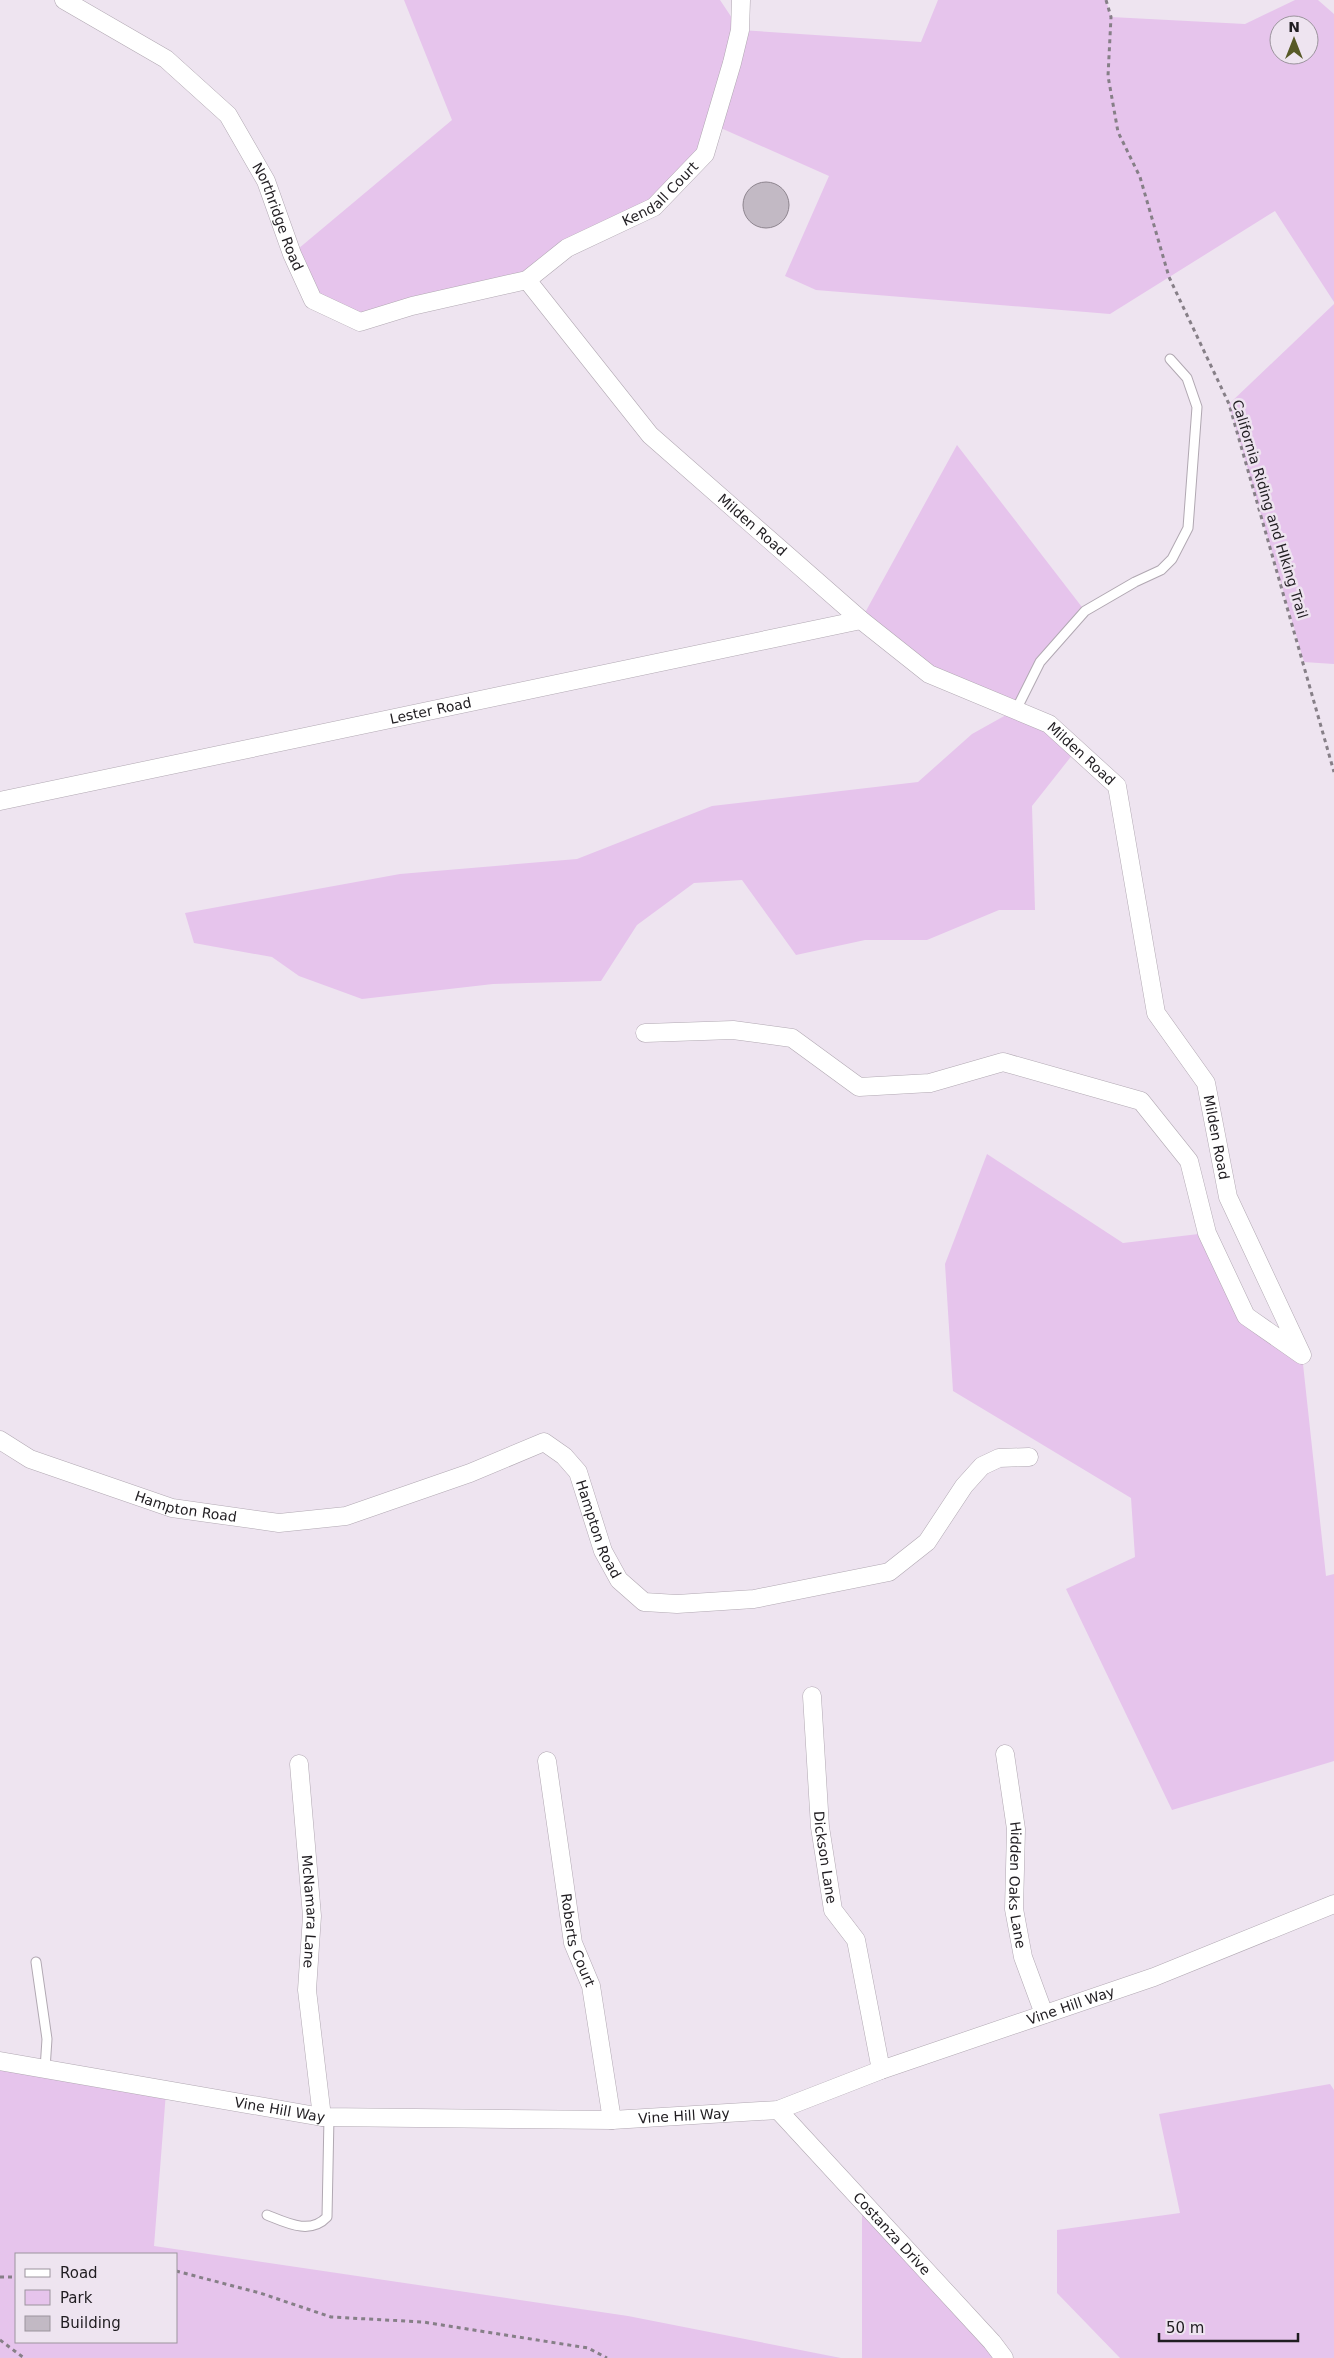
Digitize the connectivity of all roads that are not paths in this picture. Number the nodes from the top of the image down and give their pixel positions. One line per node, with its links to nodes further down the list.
1 (64, 0): 3 (street, Northridge Road)
2 (741, 0): 3 (street, Kendall Court)
3 (527, 280): 5 (street, Milden Road)
4 (1170, 359): 6 (lane)
5 (861, 620): 6 (street, Milden Road); 7 (street, Lester Road)
6 (1016, 710): 8 (street, Milden Road)
7 (0, 801)
8 (644, 1033)
9 (0, 1440): 10 (street, Hampton Road)
10 (1029, 1457)
11 (812, 1696): 20 (street, Dickson Lane)
12 (1005, 1754): 17 (street, Hidden Oaks Lane)
13 (547, 1761): 23 (street, Roberts Court)
14 (299, 1764): 22 (street, McNamara Lane)
15 (1334, 1904): 17 (street, Vine Hill Way)
16 (36, 1962): 19 (lane)
17 (1044, 2014): 20 (street, Vine Hill Way)
18 (0, 2061): 19 (street, Vine Hill Way)
19 (45, 2070): 22 (street, Vine Hill Way)
20 (881, 2070): 21 (street, Vine Hill Way)
21 (778, 2110): 23 (street, Vine Hill Way); 25 (street, Costanza Drive)
22 (325, 2117): 23 (street, Vine Hill Way); 24 (lane)
23 (612, 2120)
24 (267, 2215)
25 (1004, 2358)

